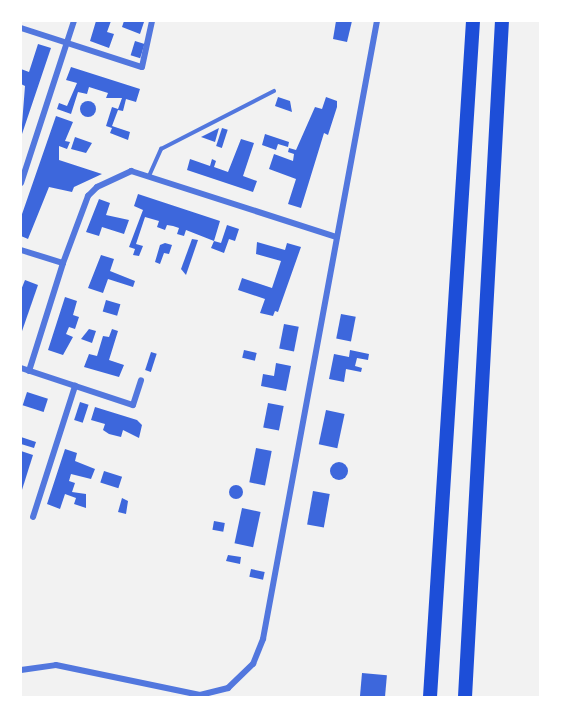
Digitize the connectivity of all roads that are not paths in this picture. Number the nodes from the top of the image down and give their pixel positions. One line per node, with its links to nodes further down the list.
1 (74, 21): 7 (street)
2 (152, 21): 7 (street)
3 (378, 21): 11 (street)
4 (473, 21): 20 (highway)
5 (502, 21): 21 (highway)
6 (21, 28): 7 (street)
7 (67, 43): 10 (street)
8 (274, 91): 9 (lane)
9 (149, 176): 11 (street); 13 (street)
10 (21, 183)
11 (337, 237): 19 (street)
12 (21, 250): 13 (street)
13 (63, 263): 15 (street)
14 (21, 368): 15 (street)
15 (29, 371): 17 (street)
16 (141, 380): 17 (street)
17 (75, 386): 18 (street)
18 (33, 517)
19 (21, 670)
20 (430, 697)
21 (465, 697)

